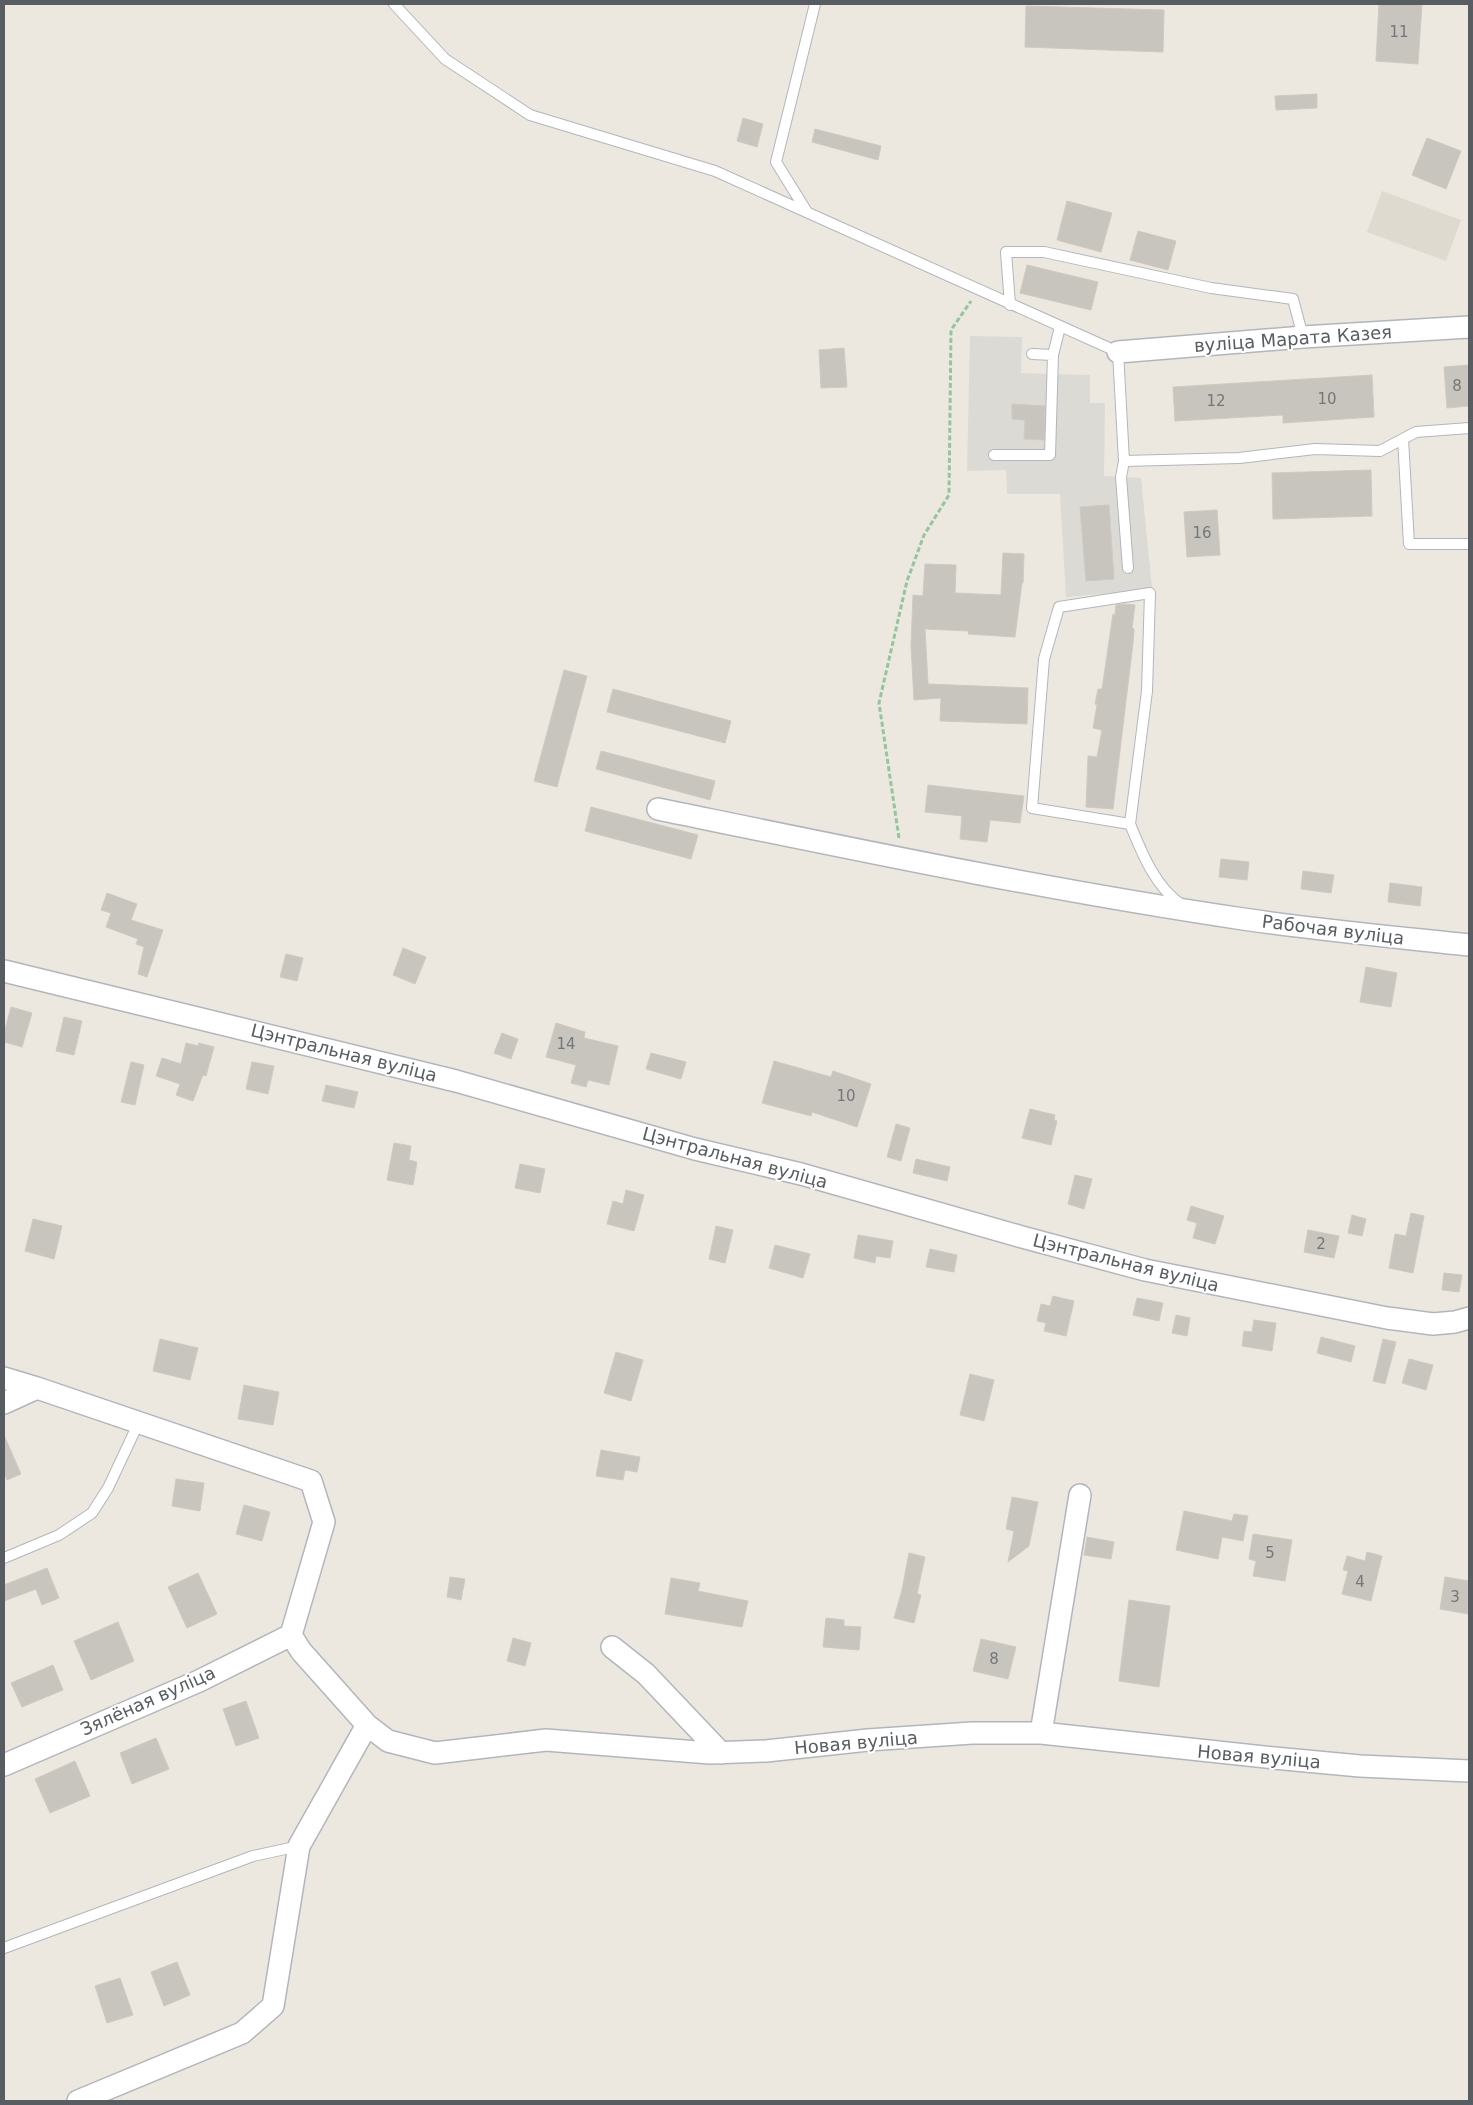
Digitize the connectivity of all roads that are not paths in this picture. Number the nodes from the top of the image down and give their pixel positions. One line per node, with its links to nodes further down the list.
1 (394, 4): 3 (lane)
2 (815, 4): 3 (lane)
3 (808, 212): 4 (lane)
4 (1010, 305): 5 (lane); 7 (lane)
5 (1060, 327): 8 (lane); 10 (lane)
6 (1469, 327): 7 (street, вуліца Марата Казея)
7 (1303, 337): 8 (street, вуліца Марата Казея)
8 (1118, 352): 14 (lane)
9 (1032, 354): 10 (lane)
10 (1052, 354): 13 (lane)
11 (1469, 428): 12 (lane)
12 (1403, 439): 14 (lane); 15 (lane)
13 (994, 455)
14 (1124, 461): 16 (lane)
15 (1469, 544)
16 (1128, 568)
17 (658, 809): 19 (street, Рабочая вуліца)
18 (1130, 824): 18 (lane); 19 (lane)
19 (1196, 912): 20 (street, Рабочая вуліца)
20 (1469, 945)
21 (4, 971): 22 (street, Цэнтральная вуліца)
22 (1469, 1318)
23 (4, 1378): 24 (street)
24 (37, 1388): 25 (street); 26 (street)
25 (4, 1404)
26 (138, 1424): 28 (lane); 29 (street)
27 (1080, 1495): 32 (street)
28 (4, 1558)
29 (292, 1635): 31 (street, Новая вуліца); 34 (street, Зялёная вуліца)
30 (612, 1647): 33 (street)
31 (367, 1725): 33 (street, Новая вуліца); 36 (street)
32 (1041, 1733): 33 (street, Новая вуліца); 35 (street, Новая вуліца)
33 (721, 1753)
34 (4, 1765)
35 (1469, 1771)
36 (299, 1846): 37 (lane); 38 (street)
37 (4, 1948)
38 (78, 2101)

